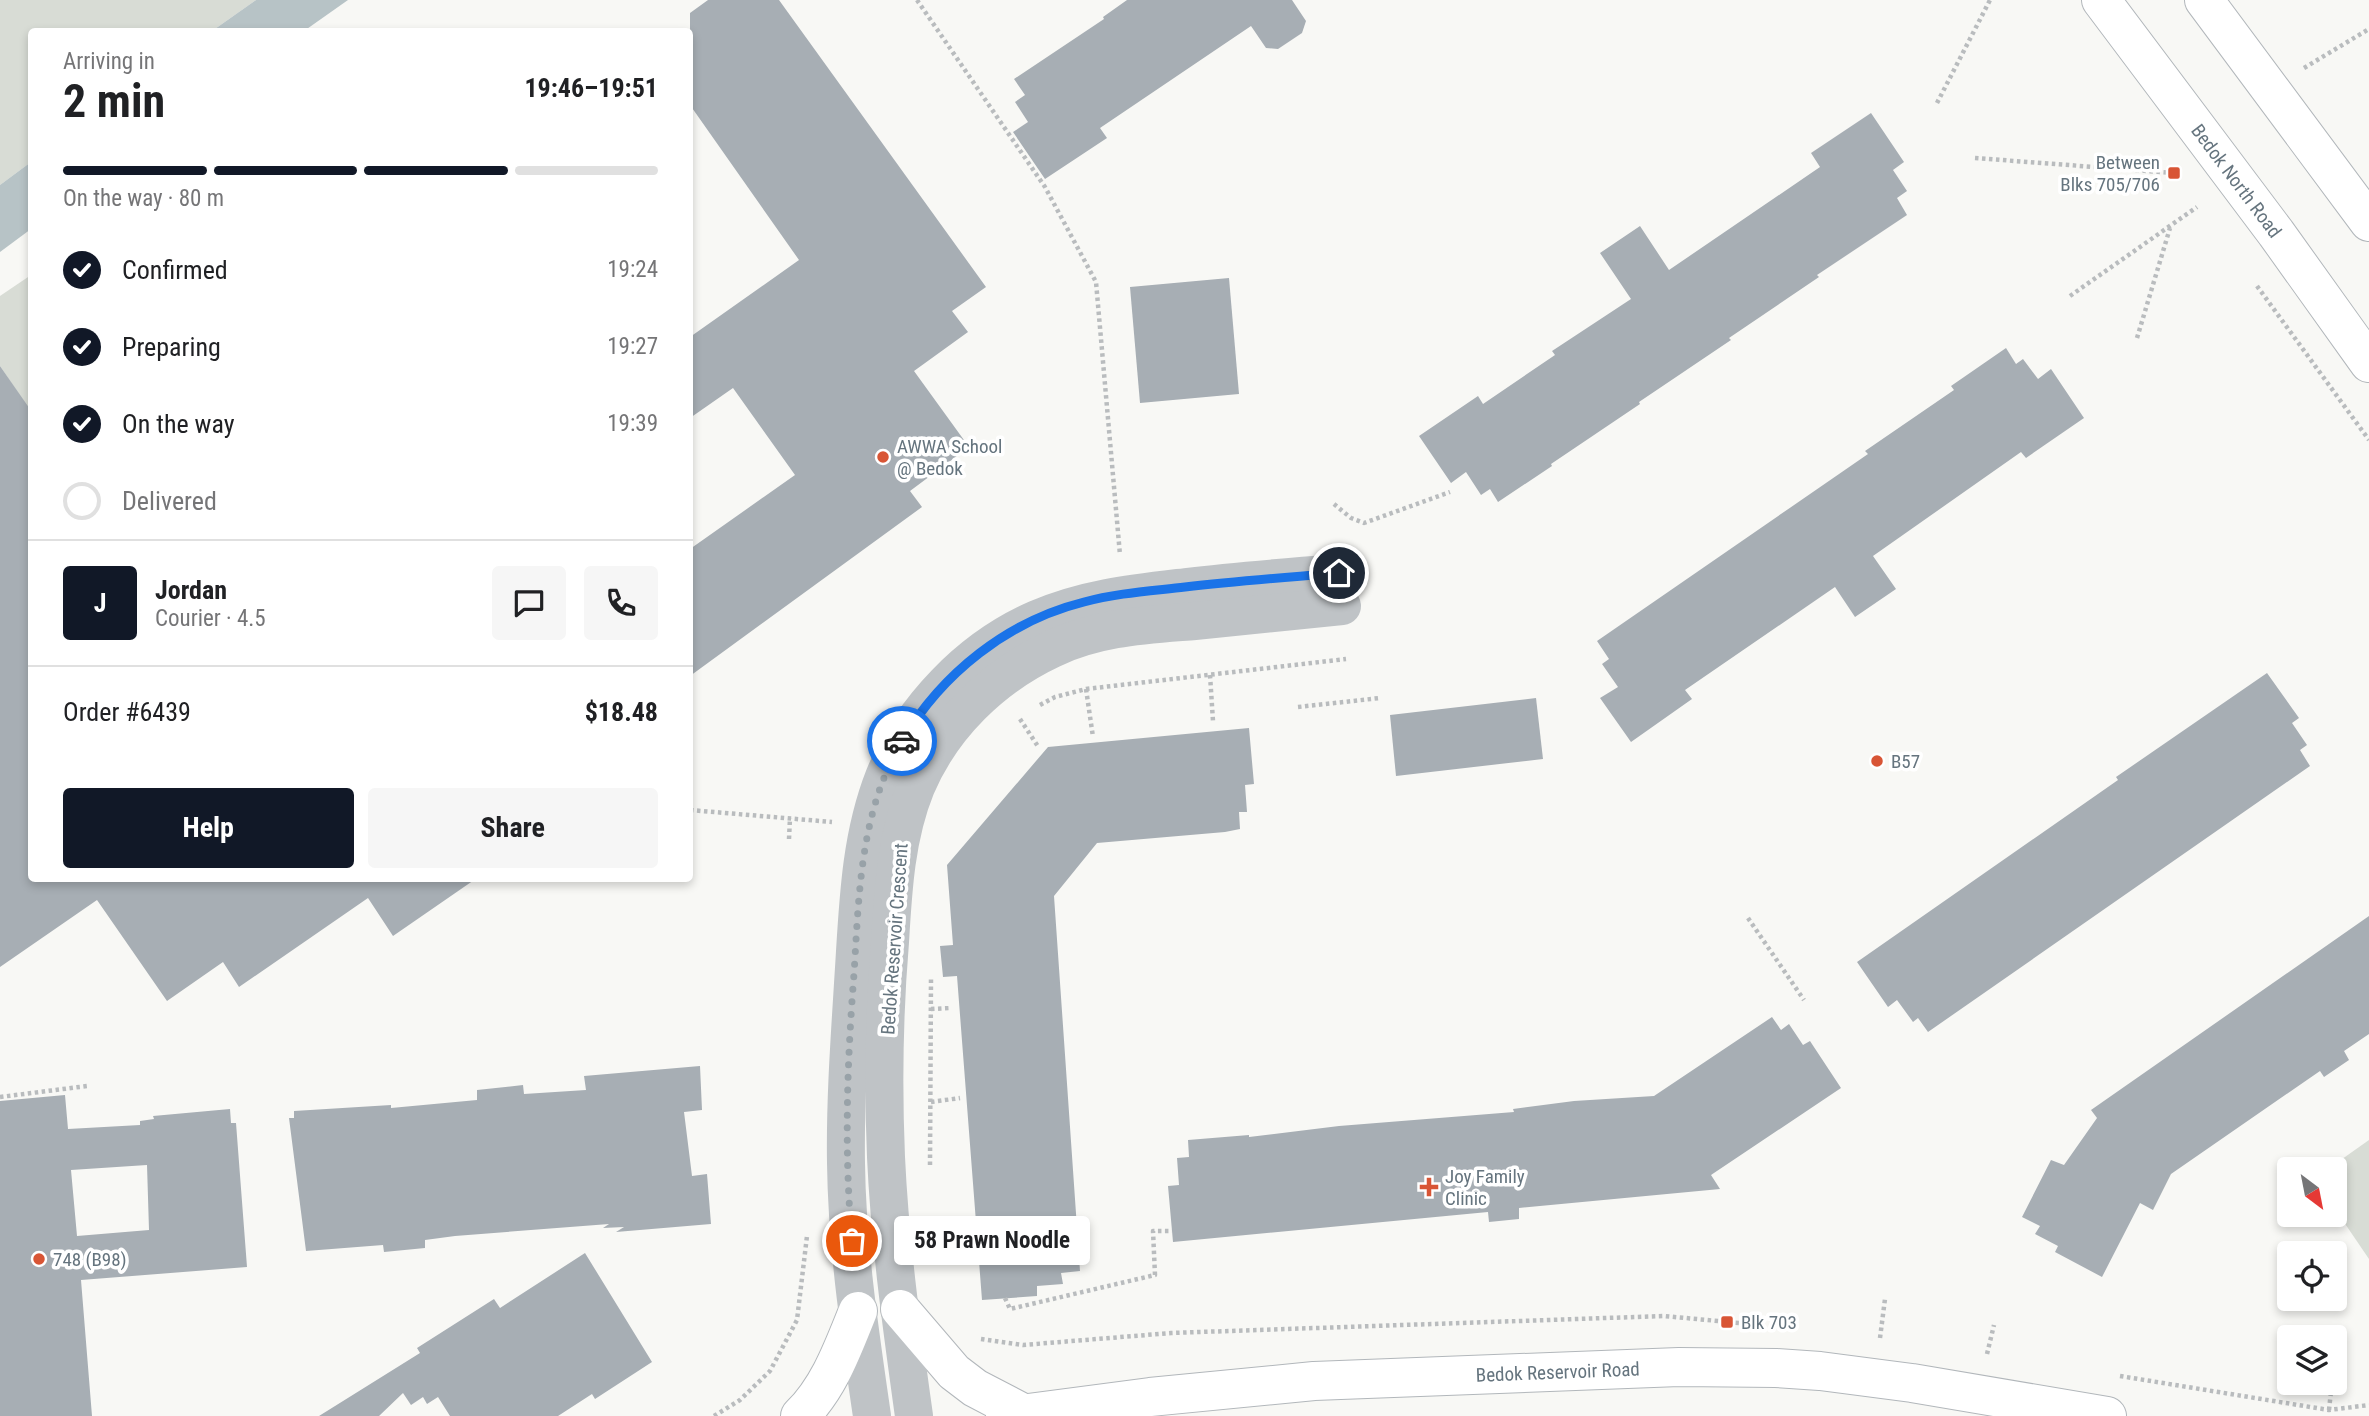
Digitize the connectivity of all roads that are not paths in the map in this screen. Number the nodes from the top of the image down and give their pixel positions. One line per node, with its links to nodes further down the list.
1 (2101, 0): 4 (main road, Bedok North Road)
2 (2204, 0): 3 (main road)
3 (2369, 222)
4 (2369, 363)
5 (900, 1309): 6 (street, Bedok Reservoir Crescent); 7 (main road); 10 (street, Bedok Reservoir Crescent)
6 (858, 1311): 8 (main road); 9 (street, Bedok Reservoir Crescent)
7 (1014, 1415): 11 (main road, Bedok Reservoir Road)
8 (800, 1416)
9 (872, 1416)
10 (914, 1416)
11 (2107, 1416)

